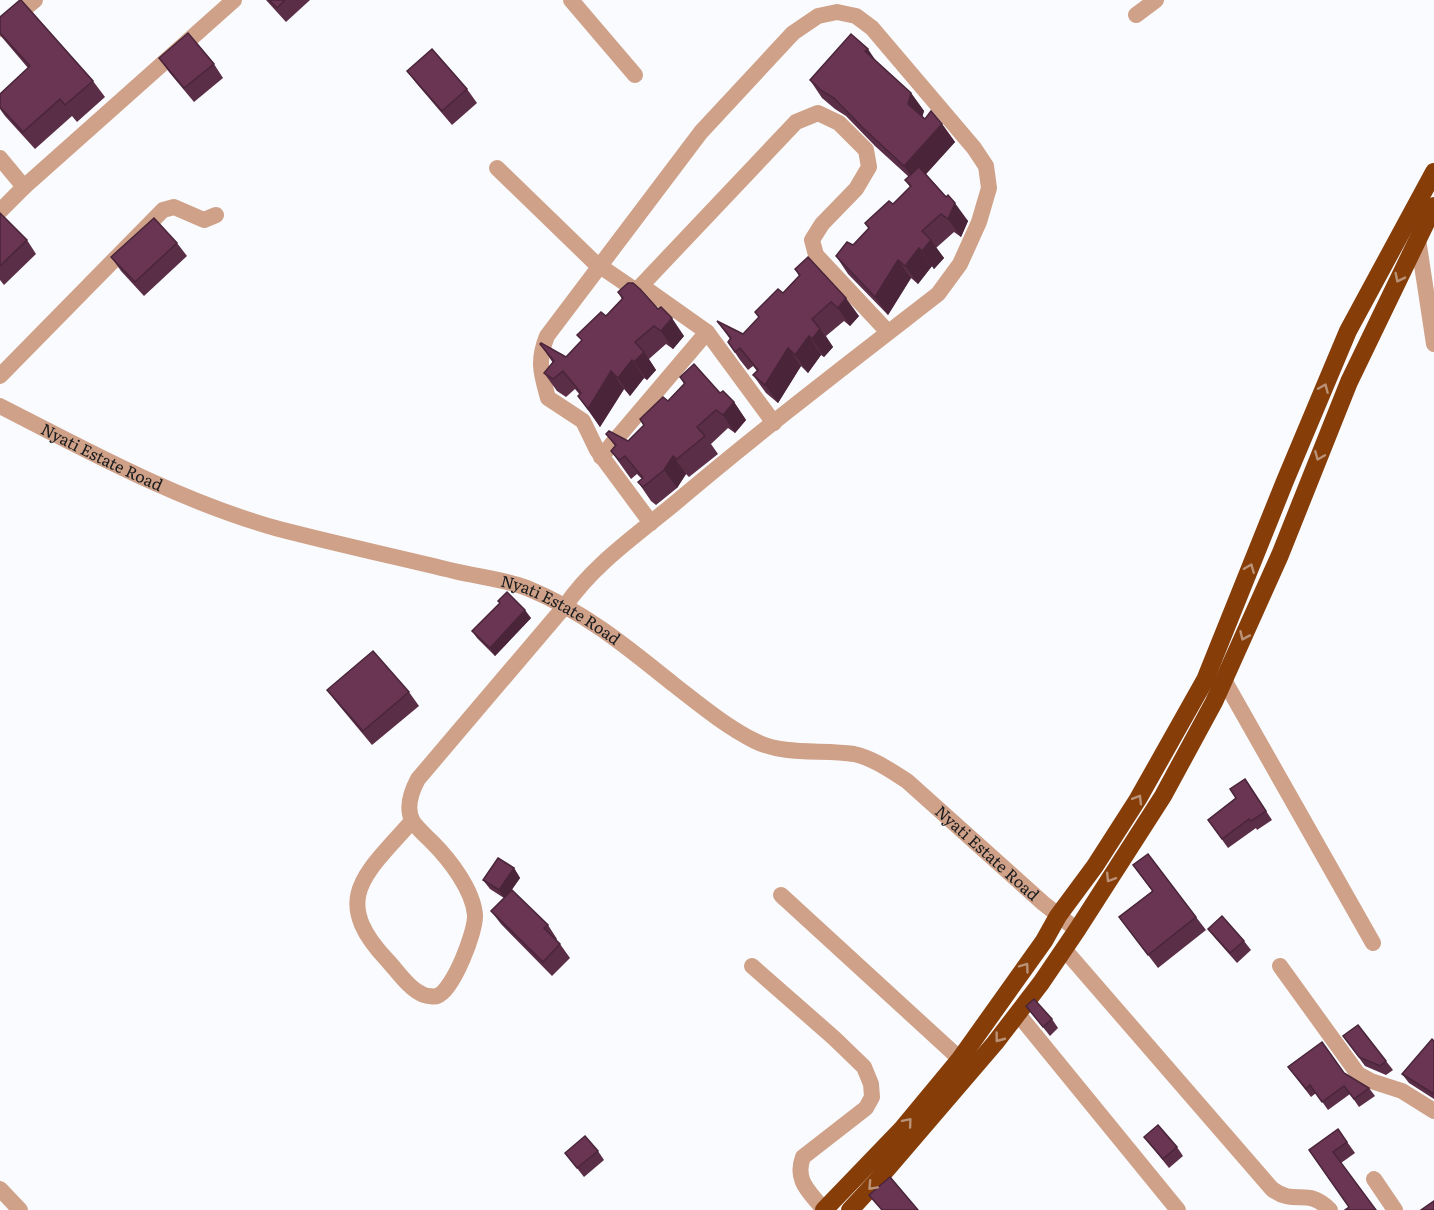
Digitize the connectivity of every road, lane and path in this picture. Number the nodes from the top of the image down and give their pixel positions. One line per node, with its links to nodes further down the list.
1 (35, 0): 6 (street)
2 (234, 0): 11 (street)
3 (571, 0): 7 (street)
4 (1156, 0): 5 (street)
5 (1136, 15)
6 (0, 29)
7 (635, 75)
8 (0, 158): 11 (street)
9 (497, 168): 16 (street)
10 (1434, 172): 30 (highway, one-way to 10)
11 (24, 187): 13 (street)
12 (1434, 206): 15 (highway)
13 (0, 211)
14 (216, 215): 21 (street)
15 (1418, 239): 20 (street); 27 (highway, one-way to 27)
16 (599, 266): 17 (street); 19 (street); 24 (street)
17 (637, 290): 18 (street); 19 (street)
18 (707, 332): 23 (street); 24 (street)
19 (888, 332): 23 (street)
20 (1434, 344)
21 (0, 376)
22 (0, 406): 26 (street, Nyati Estate Road)
23 (774, 423): 25 (street)
24 (601, 457): 25 (street)
25 (651, 523): 26 (street)
26 (564, 606): 28 (street); 30 (street, Nyati Estate Road)
27 (1224, 680): 31 (highway, one-way to 31); 32 (street)
28 (412, 821): 28 (street)
29 (781, 895): 37 (street)
30 (1058, 916): 31 (street, Nyati Estate Road); 37 (highway, one-way to 30)
31 (1077, 930): 33 (highway)
32 (1372, 943)
33 (1064, 949): 36 (highway); 45 (street)
34 (752, 966): 42 (street)
35 (1280, 966): 38 (street)
36 (1018, 1014): 43 (highway, one-way to 43); 44 (street)
37 (960, 1059): 42 (highway, one-way to 37)
38 (1434, 1111)
39 (1374, 1179): 46 (street)
40 (0, 1189): 41 (street)
41 (20, 1210)
42 (824, 1210)
43 (850, 1210)
44 (1178, 1210)
45 (1330, 1210)
46 (1395, 1210)

